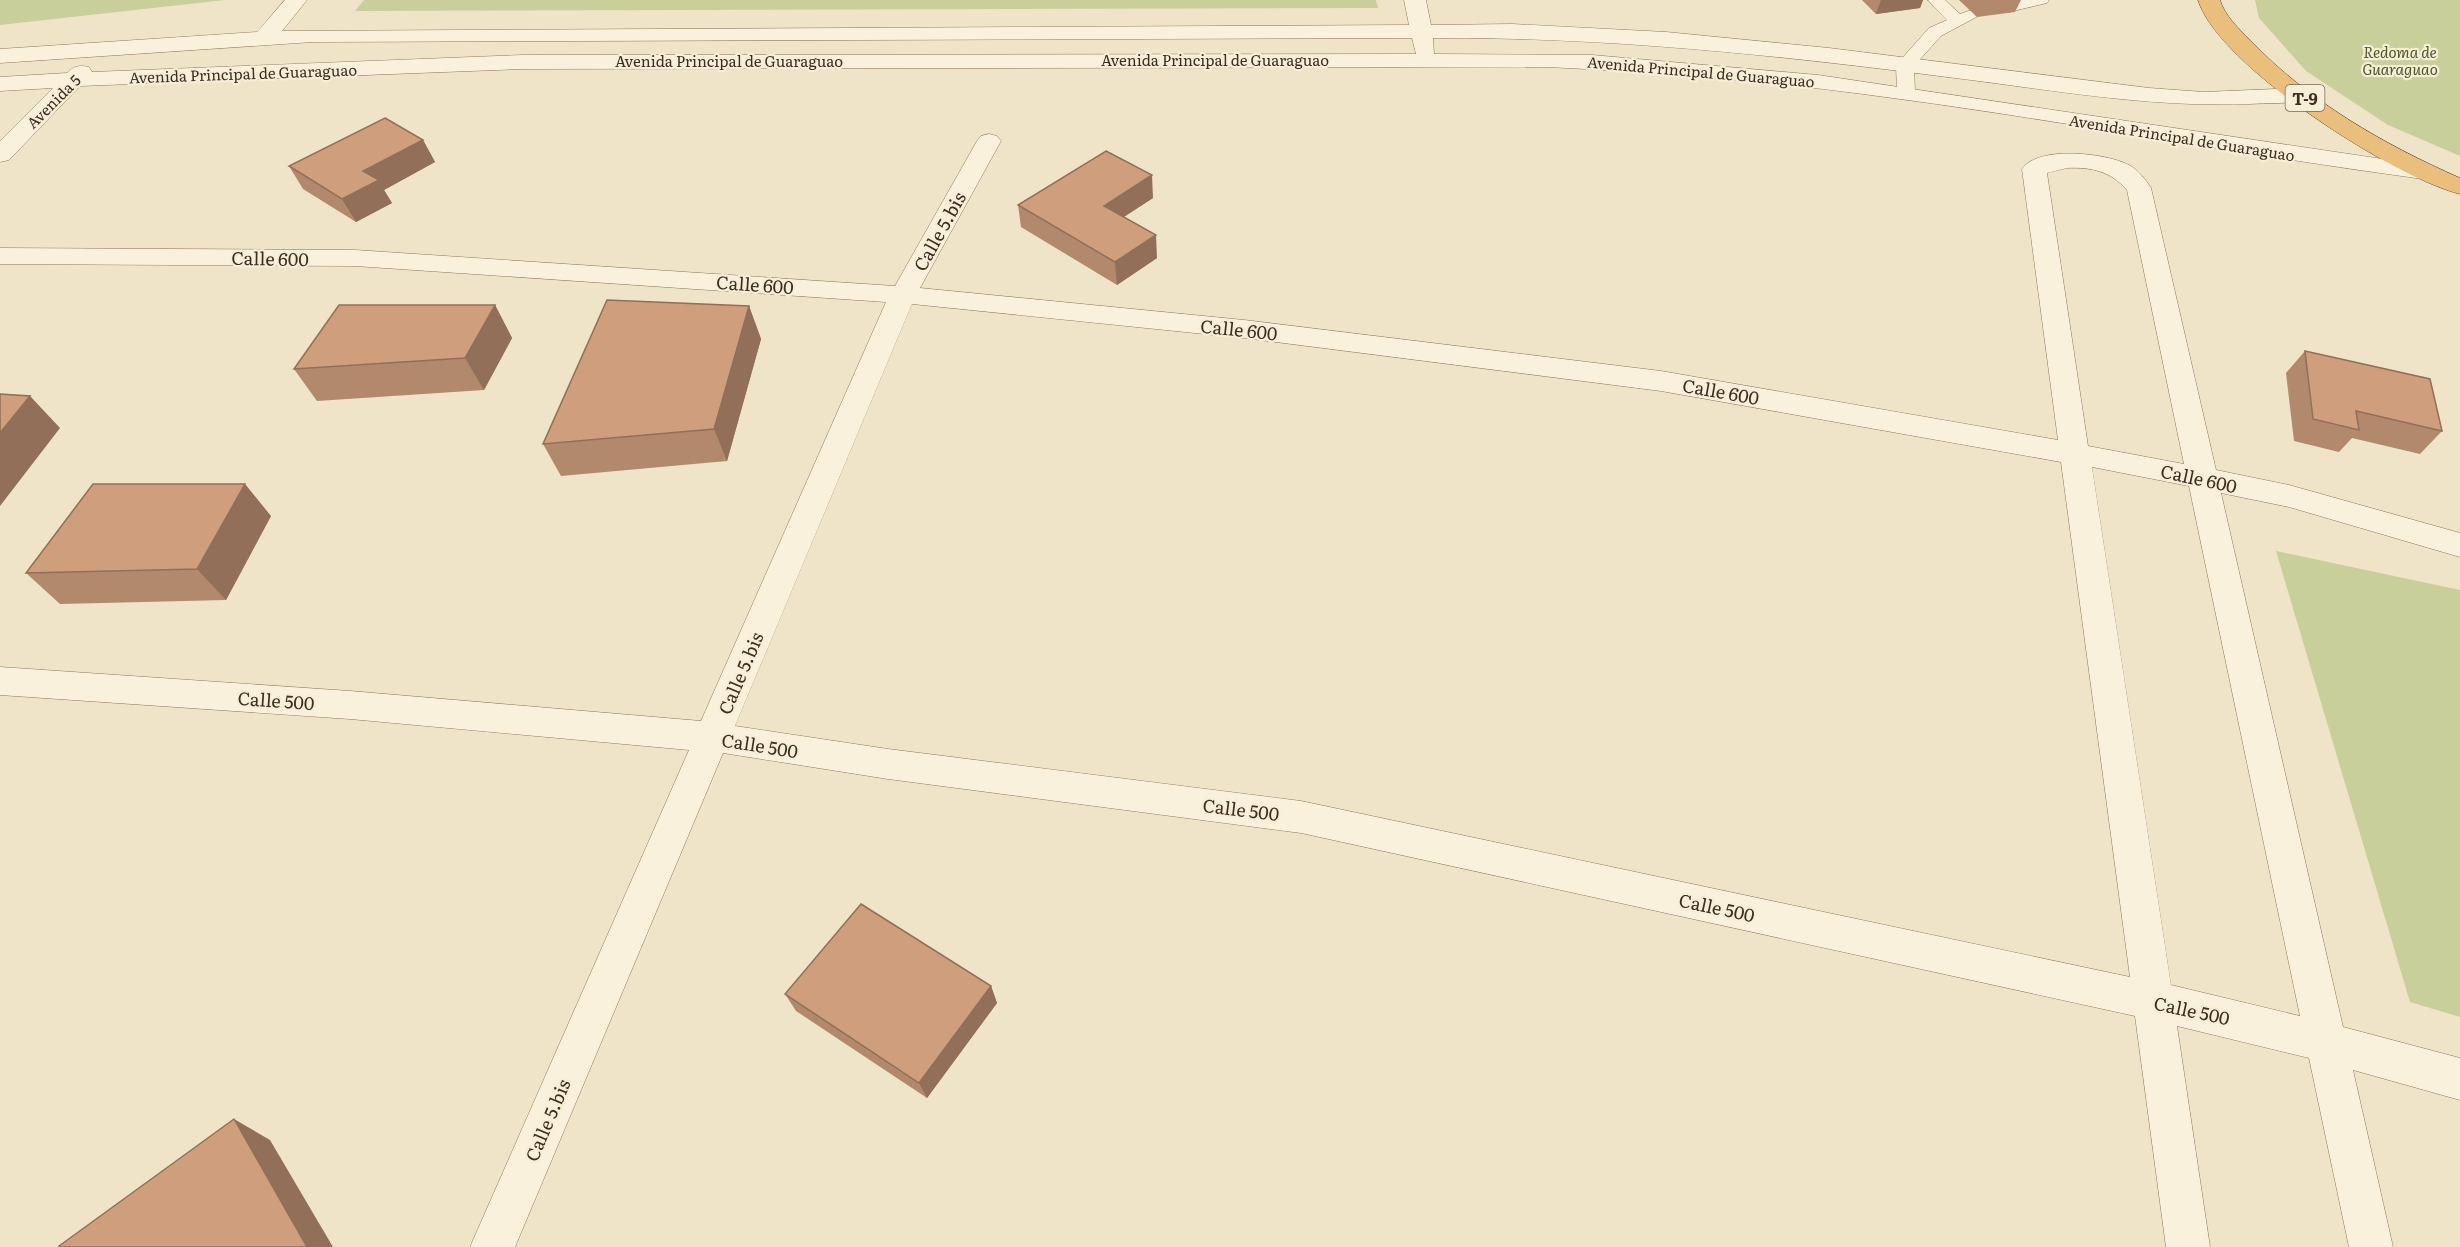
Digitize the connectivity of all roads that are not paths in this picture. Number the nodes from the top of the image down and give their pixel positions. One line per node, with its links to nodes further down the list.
1 (296, 0): 10 (street)
2 (1415, 0): 9 (street)
3 (1936, 0): 8 (lane)
4 (2041, 0): 6 (lane)
5 (2204, 1): 18 (highway, T-9)
6 (2009, 7)
7 (1974, 14): 8 (lane)
8 (1957, 20): 14 (lane)
9 (1420, 31): 10 (street, Avenida Principal de Guaraguao); 13 (street); 14 (street, Avenida Principal de Guaraguao)
10 (265, 37): 11 (street, Avenida Principal de Guaraguao)
11 (106, 48): 12 (street, Avenida Principal de Guaraguao); 15 (street, Avenida 5)
12 (0, 56)
13 (1427, 58): 15 (street, Avenida Principal de Guaraguao); 17 (street, Avenida Principal de Guaraguao)
14 (1905, 65): 17 (lane); 18 (street, Avenida Principal de Guaraguao)
15 (72, 81): 16 (street, Avenida Principal de Guaraguao); 20 (street, Avenida 5)
16 (0, 84)
17 (1906, 92): 21 (street, Avenida Principal de Guaraguao)
18 (2299, 95): 21 (highway, T-9)
19 (989, 141): 24 (street, Calle 5.bis)
20 (0, 154)
21 (2423, 172): 22 (highway, T-9)
22 (2460, 187)
23 (0, 256): 24 (street, Calle 600)
24 (903, 295): 25 (street, Calle 600); 29 (street, Calle 5.bis)
25 (2075, 454): 26 (street, Calle 600); 26 (street); 30 (street)
26 (2203, 479): 27 (street, Calle 600); 31 (street)
27 (2460, 545)
28 (0, 681): 29 (street, Calle 500)
29 (712, 737): 30 (street, Calle 500); 33 (street, Calle 5.bis)
30 (2153, 1002): 31 (street, Calle 500); 34 (street)
31 (2327, 1043): 32 (street, Calle 500); 35 (street)
32 (2460, 1079)
33 (492, 1247)
34 (2188, 1247)
35 (2371, 1247)

